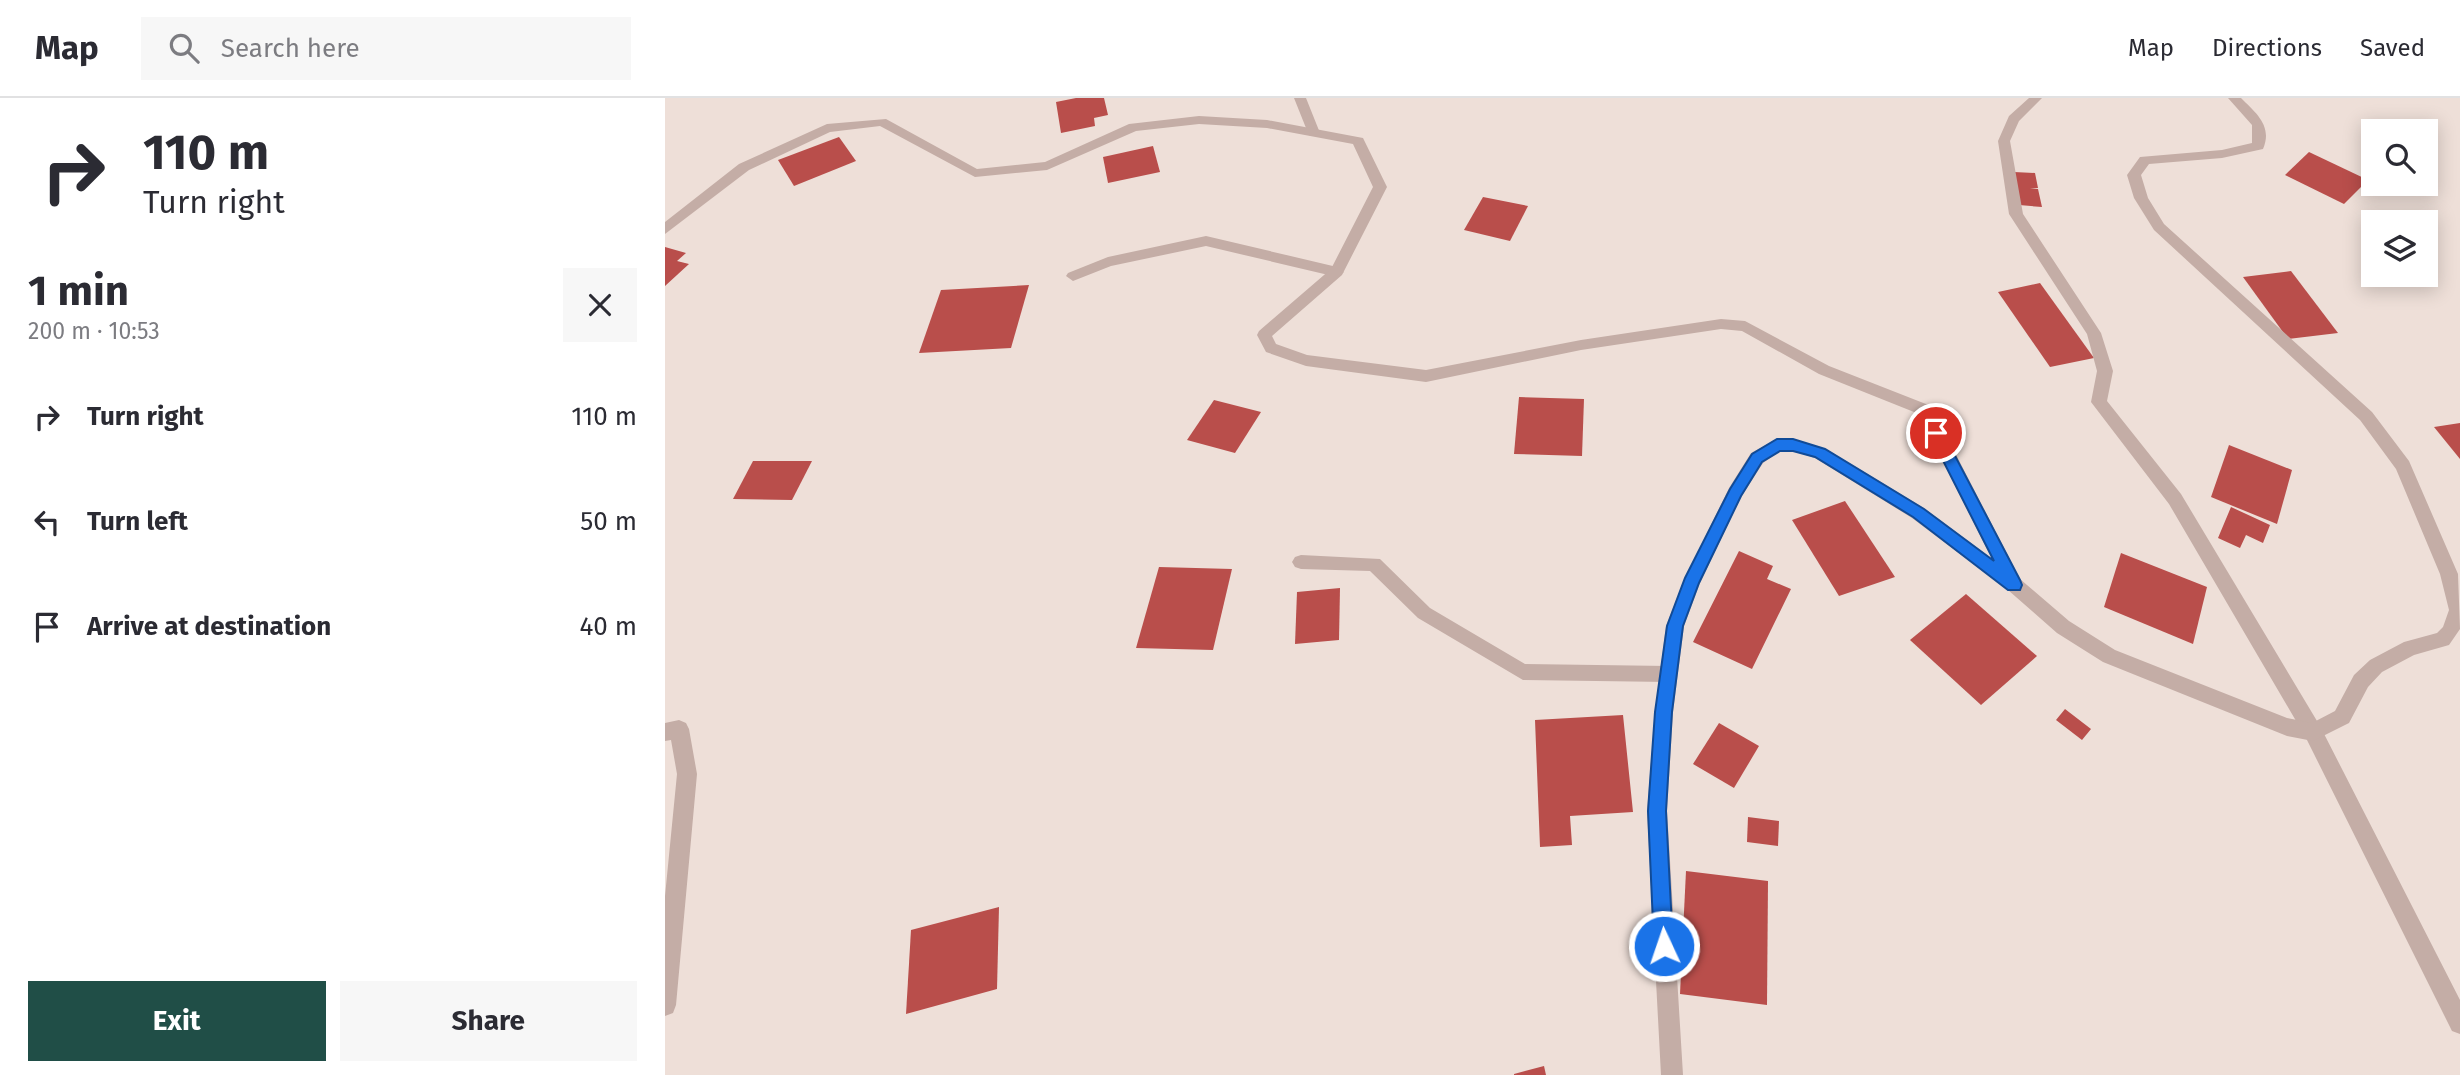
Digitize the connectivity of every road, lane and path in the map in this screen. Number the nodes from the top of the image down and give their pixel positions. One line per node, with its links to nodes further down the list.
1 (1300, 98): 4 (street)
2 (2036, 98): 13 (street)
3 (2234, 98): 10 (street)
4 (1314, 133): 5 (street); 6 (street)
5 (665, 229)
6 (1337, 272): 7 (street); 9 (street)
7 (1073, 276)
8 (1301, 562): 11 (street)
9 (2014, 585): 11 (street); 13 (street)
10 (2459, 613): 13 (street)
11 (1668, 674): 16 (street)
12 (665, 732): 14 (street)
13 (2313, 732): 15 (street)
14 (665, 1005)
15 (2460, 1023)
16 (1672, 1075)

